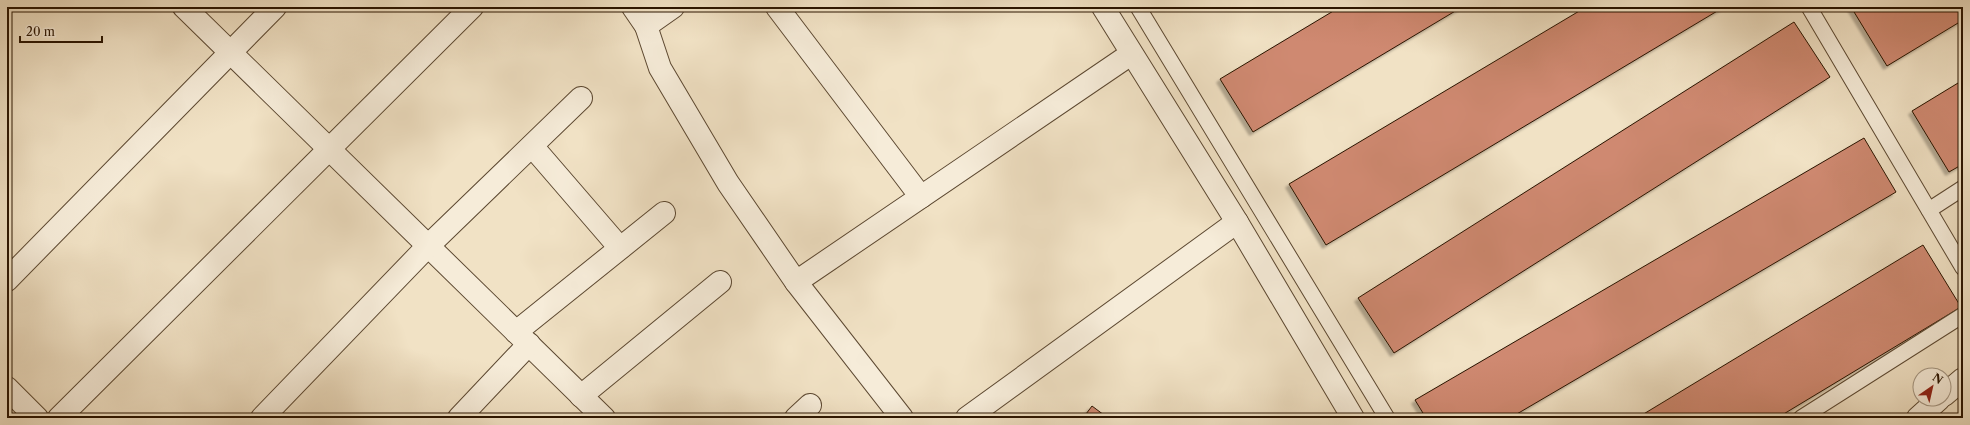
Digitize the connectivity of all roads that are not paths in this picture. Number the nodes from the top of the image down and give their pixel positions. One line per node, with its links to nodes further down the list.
1 (184, 7): 11 (street)
2 (275, 7): 11 (street)
3 (472, 7): 15 (street)
4 (633, 7): 10 (street)
5 (673, 7): 10 (street)
6 (777, 7): 17 (street)
7 (1103, 7): 12 (street)
8 (1138, 7): 42 (lane)
9 (1809, 7): 18 (lane)
10 (646, 26): 26 (street)
11 (231, 52): 15 (street); 24 (street)
12 (1131, 54): 17 (street); 20 (street)
13 (581, 98): 14 (street)
14 (532, 146): 21 (street); 22 (street)
15 (330, 149): 21 (street); 35 (street)
16 (1963, 188): 18 (lane)
17 (921, 197): 26 (street)
18 (1929, 210): 23 (lane)
19 (664, 213): 22 (street)
20 (1237, 222): 40 (street); 41 (street)
21 (428, 246): 28 (street); 36 (street)
22 (620, 248): 28 (street)
23 (1963, 268)
24 (7, 280)
25 (720, 282): 32 (street)
26 (796, 282): 39 (street)
27 (1963, 315): 43 (lane)
28 (522, 338): 32 (street); 37 (street)
29 (1963, 380): 31 (street)
30 (7, 388): 34 (street)
31 (1952, 389)
32 (581, 396): 38 (street)
33 (1931, 407): 44 (street)
34 (28, 415)
35 (59, 418)
36 (262, 418)
37 (459, 418)
38 (604, 418)
39 (902, 418)
40 (967, 418)
41 (1353, 418)
42 (1387, 418)
43 (1801, 418)
44 (1918, 418)

